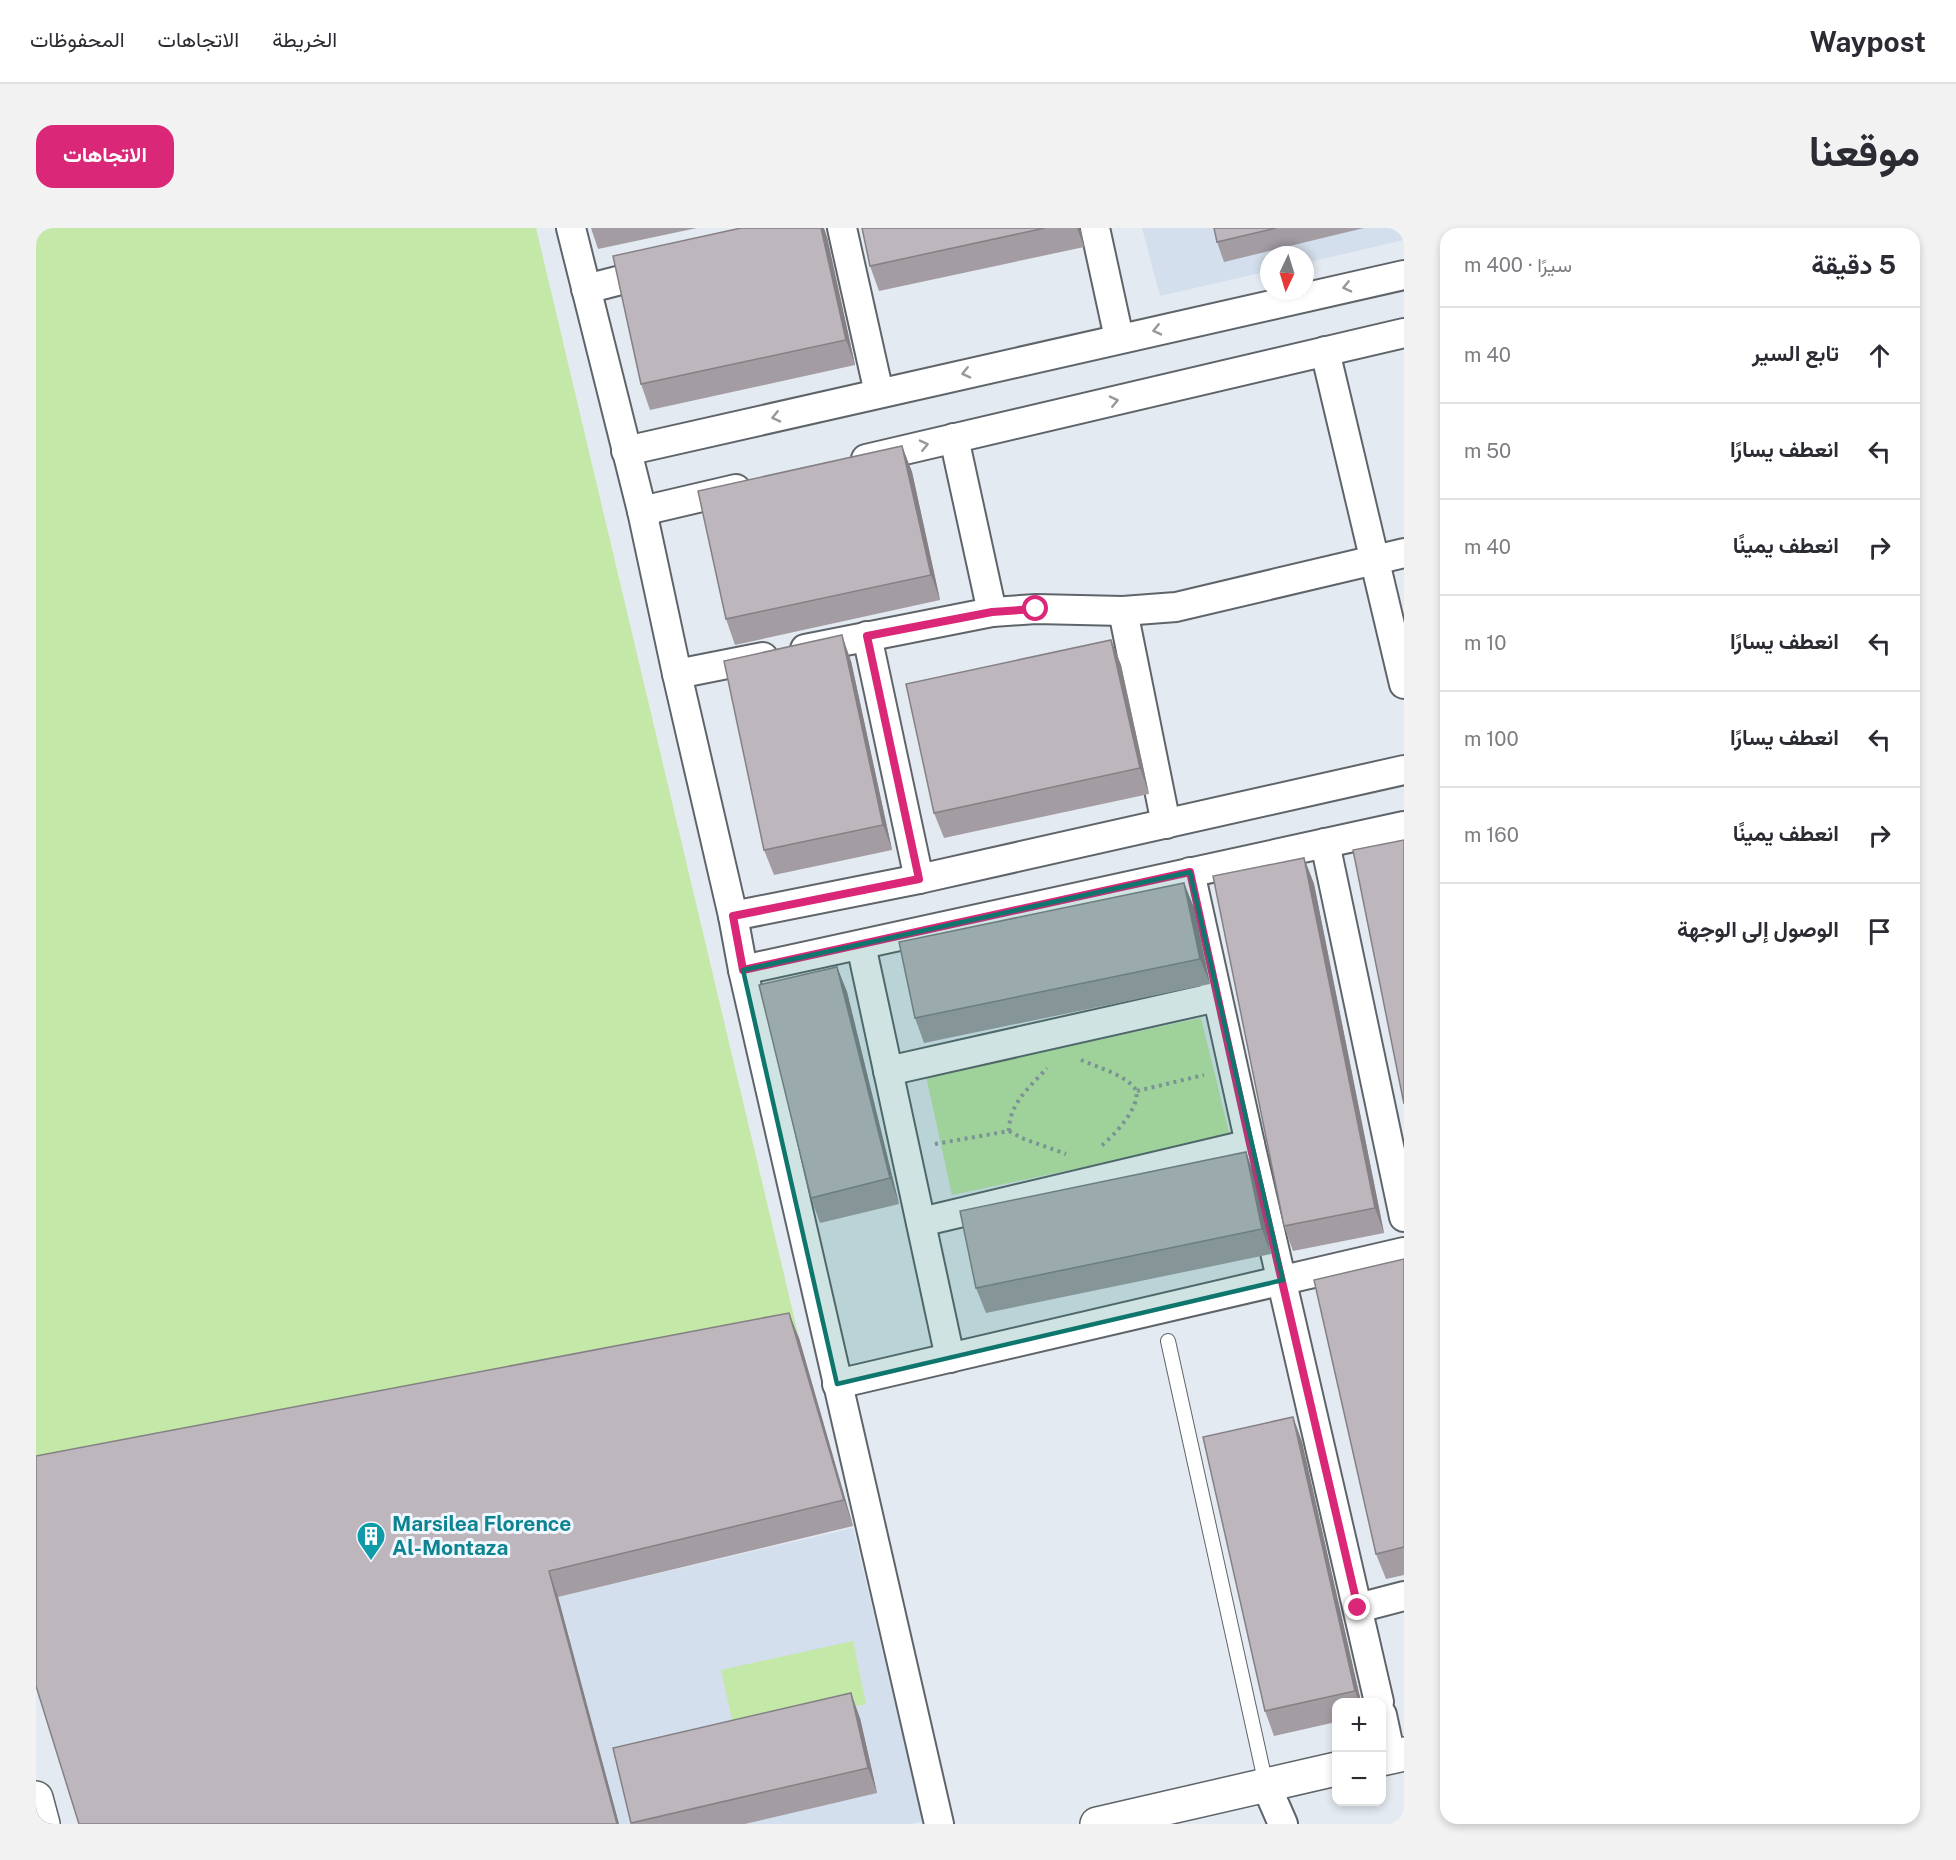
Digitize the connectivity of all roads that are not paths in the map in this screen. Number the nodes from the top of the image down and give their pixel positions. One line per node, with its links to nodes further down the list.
1 (571, 228): 6 (street)
2 (1095, 228): 8 (street)
3 (830, 229): 10 (street)
4 (679, 266): 6 (street)
5 (1404, 275): 8 (street, one-way to 8)
6 (586, 289): 12 (street)
7 (1404, 333): 9 (street)
8 (1119, 338): 10 (street, one-way to 10)
9 (1325, 351): 11 (street, one-way to 9); 17 (street)
10 (879, 393): 12 (street, one-way to 12)
11 (954, 438): 13 (street, one-way to 11); 19 (street)
12 (626, 451): 15 (street)
13 (839, 465)
14 (758, 484): 15 (street)
15 (642, 511): 21 (street)
16 (1404, 553): 17 (street)
17 (1375, 560): 18 (street); 22 (street)
18 (1123, 611): 19 (street); 24 (street)
19 (992, 612): 20 (street)
20 (867, 636): 21 (street); 28 (street)
21 (677, 674): 29 (street)
22 (1404, 684)
23 (1404, 770): 24 (street)
24 (1166, 824): 28 (street)
25 (1404, 826): 26 (street)
26 (1325, 843): 27 (street); 35 (street)
27 (1190, 872): 30 (street); 32 (street)
28 (919, 879): 29 (street)
29 (733, 916): 31 (street)
30 (861, 945): 31 (street); 33 (street)
31 (743, 970): 41 (street)
32 (1217, 997): 33 (street); 34 (street)
33 (888, 1071): 36 (street)
34 (1250, 1144): 36 (street); 38 (street)
35 (1404, 1217)
36 (921, 1222): 40 (street)
37 (1404, 1252): 38 (street)
38 (1283, 1280): 40 (street); 43 (street)
39 (1168, 1341): 48 (lane)
40 (950, 1358): 41 (street)
41 (837, 1384): 52 (street)
42 (1404, 1596): 43 (street)
43 (1358, 1608): 44 (street)
44 (1378, 1698)
45 (1386, 1731): 46 (street)
46 (1392, 1756)
47 (1332, 1770): 48 (street)
48 (1266, 1785): 50 (street); 54 (street)
49 (36, 1798): 51 (street)
50 (1172, 1816): 53 (street)
51 (44, 1824)
52 (939, 1824)
53 (1097, 1824)
54 (1283, 1824)

